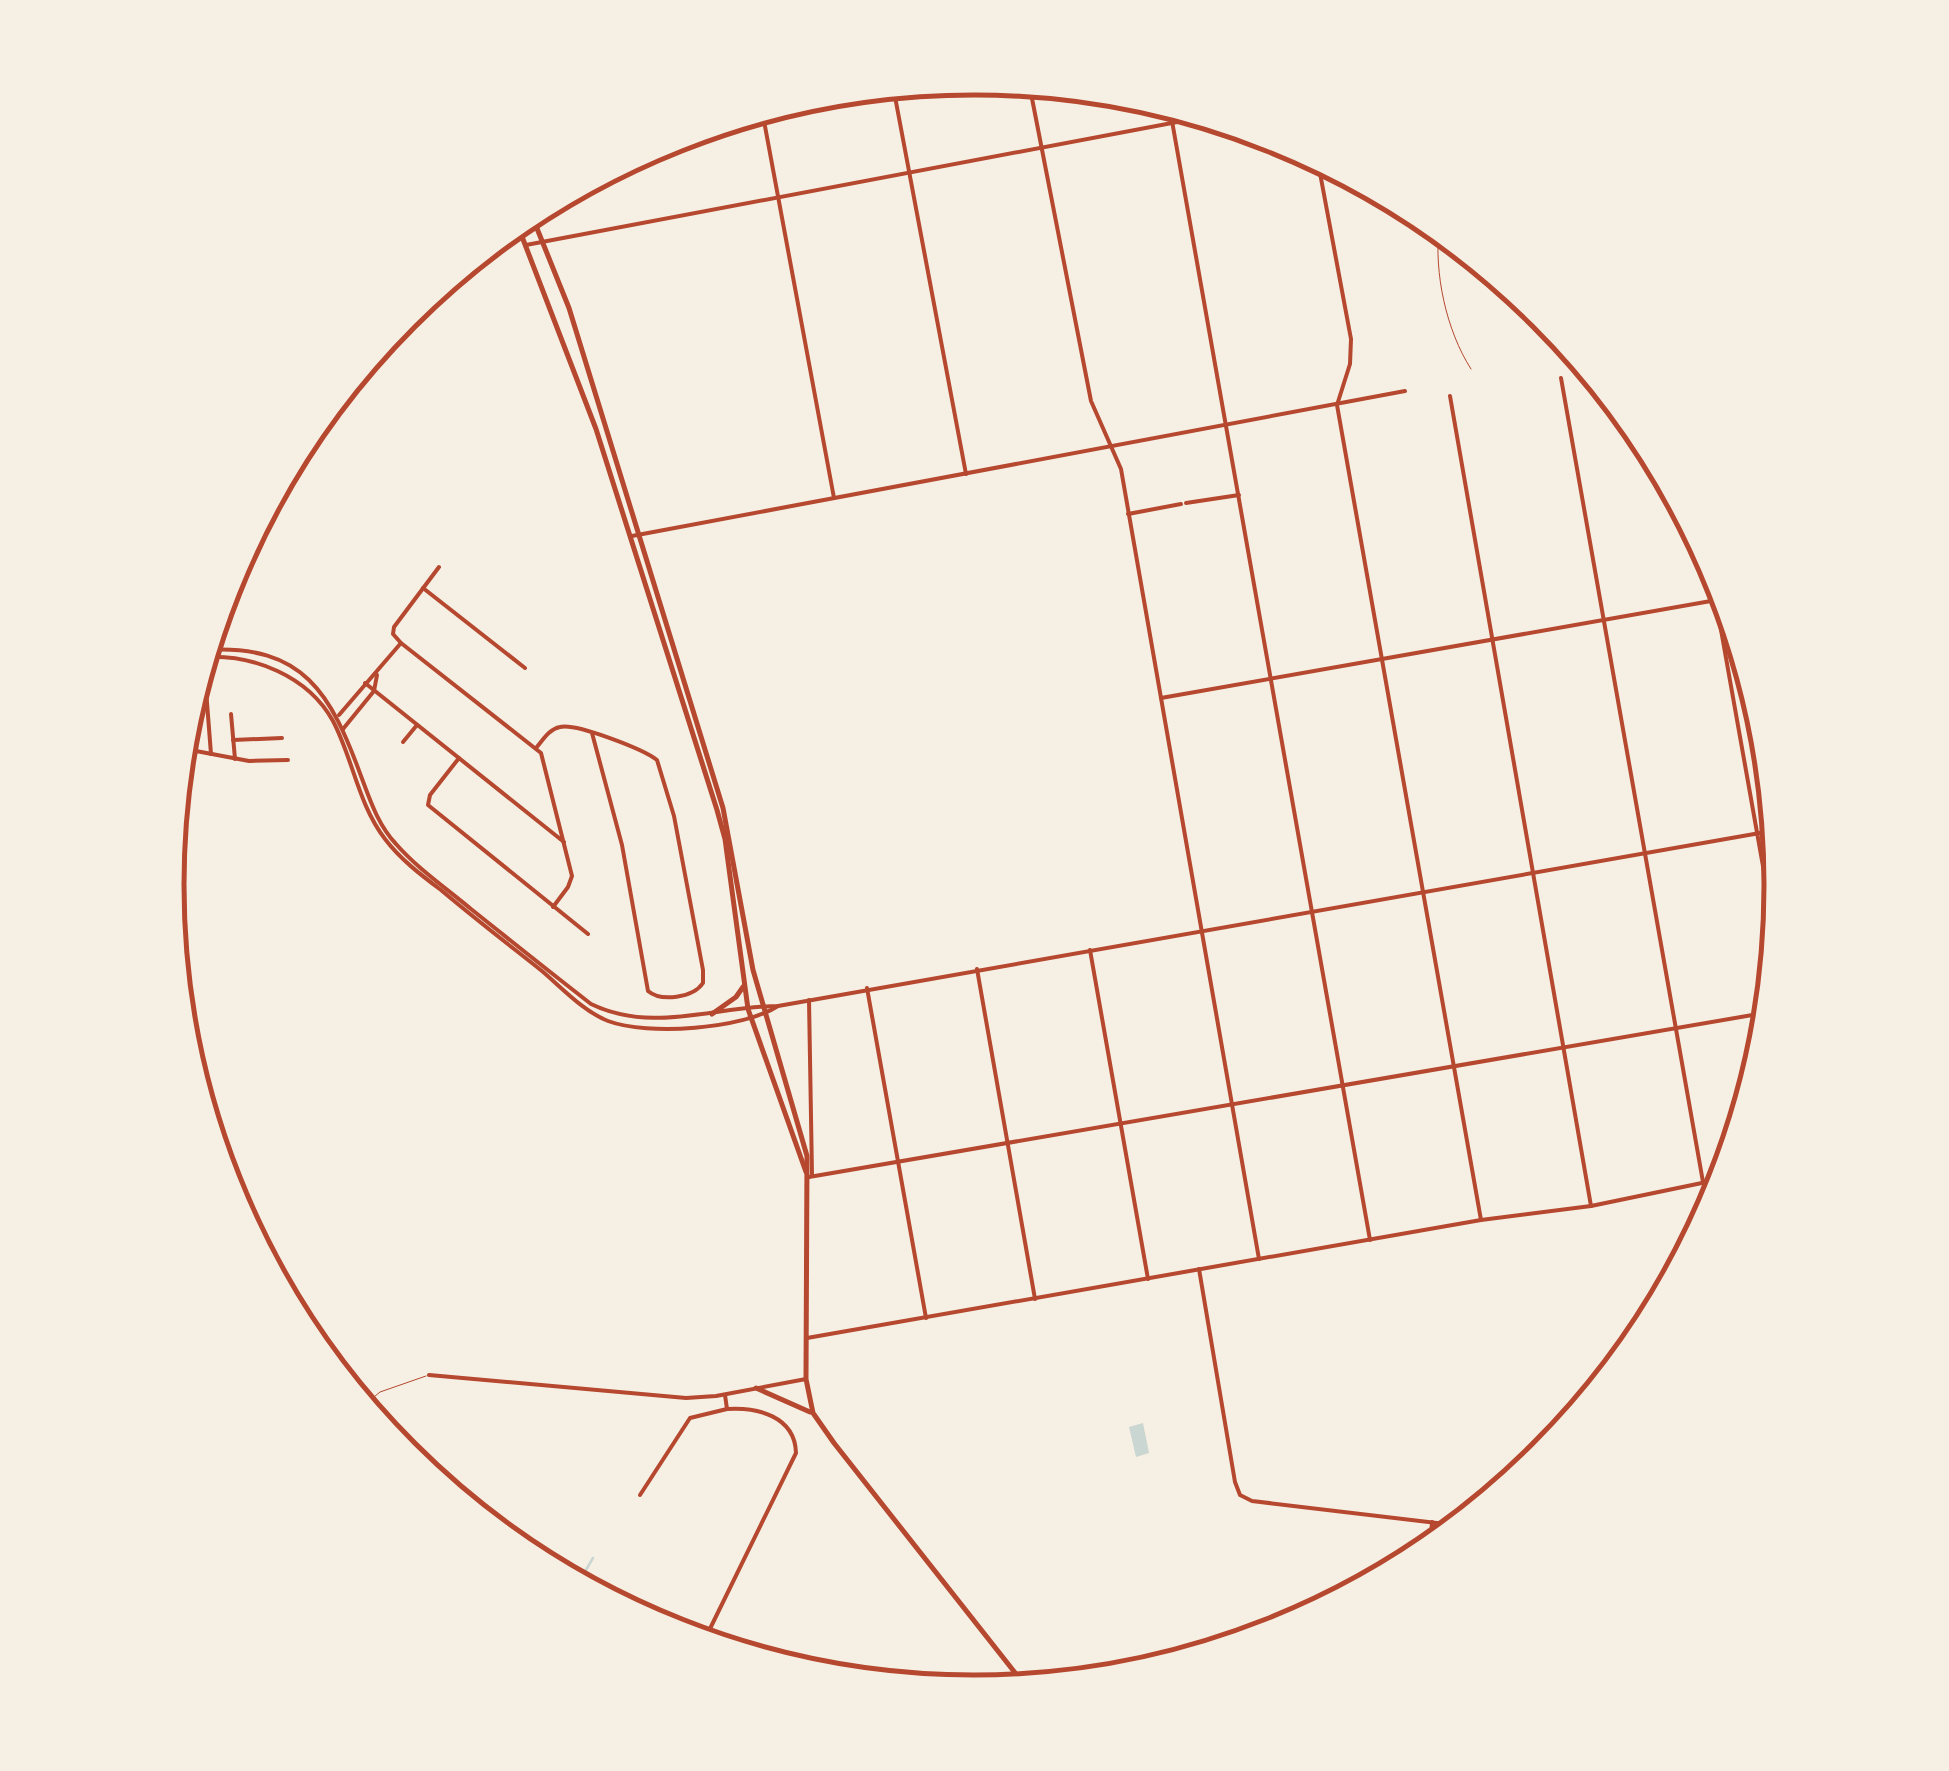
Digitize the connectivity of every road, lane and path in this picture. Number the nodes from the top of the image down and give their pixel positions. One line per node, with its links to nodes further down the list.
1 (1031, 97): 6 (street)
2 (896, 100): 7 (street)
3 (1179, 122): 4 (street)
4 (1173, 123): 6 (street); 20 (street)
5 (764, 124): 9 (street)
6 (1040, 148): 7 (street); 21 (street)
7 (909, 173): 9 (street); 22 (street)
8 (1320, 175): 19 (street)
9 (778, 198): 12 (street); 24 (street)
10 (537, 227): 12 (main road)
11 (522, 237): 13 (main road)
12 (544, 241): 13 (street); 26 (main road)
13 (526, 245): 26 (main road)
14 (1438, 245): 15 (lane)
15 (1471, 369)
16 (1561, 378): 30 (street)
17 (1405, 391): 19 (street)
18 (1450, 396): 32 (street)
19 (1337, 405): 20 (street); 36 (street)
20 (1227, 426): 21 (street); 23 (street)
21 (1112, 446): 22 (street); 25 (street)
22 (966, 474): 24 (street)
23 (1239, 495): 25 (street); 39 (street)
24 (834, 498): 26 (street)
25 (1128, 514): 42 (street)
26 (636, 536): 73 (main road); 76 (main road)
27 (439, 567): 28 (street)
28 (424, 588): 33 (street); 37 (street)
29 (1712, 601): 30 (street)
30 (1604, 620): 32 (street); 63 (street)
31 (1720, 623): 61 (street)
32 (1493, 640): 36 (street); 64 (street)
33 (401, 643): 38 (street); 54 (street)
34 (220, 650): 45 (street)
35 (218, 658): 46 (street)
36 (1384, 660): 39 (street); 66 (street)
37 (525, 668)
38 (377, 676): 40 (street); 41 (street)
39 (1271, 678): 42 (street); 68 (street)
40 (365, 683): 41 (street); 45 (street)
41 (374, 691): 47 (street); 48 (street)
42 (1160, 698): 69 (street)
43 (207, 699): 56 (street)
44 (231, 714): 52 (street)
45 (338, 716): 46 (street); 48 (street)
46 (334, 722): 49 (street)
47 (417, 725): 53 (street); 57 (street)
48 (344, 729): 49 (street); 81 (street)
49 (338, 734): 84 (street)
50 (592, 734): 50 (street); 54 (street)
51 (282, 738): 52 (street)
52 (233, 740): 58 (street)
53 (403, 742)
54 (536, 748): 62 (street)
55 (196, 751): 56 (street)
56 (211, 754): 58 (street)
57 (459, 758): 62 (street); 67 (street)
58 (235, 759): 59 (street)
59 (288, 760)
60 (1763, 832): 61 (street)
61 (1757, 833): 63 (street); 65 (street)
62 (564, 842): 67 (street)
63 (1646, 853): 64 (street); 85 (street)
64 (1534, 873): 66 (street); 86 (street)
65 (1765, 876)
66 (1423, 891): 68 (street); 87 (street)
67 (553, 908): 70 (street)
68 (1311, 911): 69 (street); 88 (street)
69 (1200, 931): 71 (street); 89 (street)
70 (588, 934)
71 (1090, 950): 72 (street); 90 (street)
72 (977, 969): 74 (street); 91 (street)
73 (744, 986): 78 (main road); 79 (main road)
74 (868, 988): 75 (street); 93 (street)
75 (808, 1000): 77 (street); 94 (street)
76 (762, 1006): 77 (street); 78 (street); 82 (main road)
77 (778, 1006): 82 (street)
78 (748, 1009): 79 (street); 83 (main road)
79 (712, 1014): 81 (street)
80 (1754, 1015): 85 (street)
81 (627, 1016): 84 (street)
82 (764, 1016): 83 (street); 92 (main road)
83 (750, 1018): 84 (street); 92 (main road)
84 (626, 1026)
85 (1676, 1028): 86 (street); 96 (street)
86 (1565, 1048): 87 (street); 97 (street)
87 (1454, 1066): 88 (street); 98 (street)
88 (1343, 1085): 89 (street); 99 (street)
89 (1232, 1105): 90 (street); 100 (street)
90 (1120, 1125): 91 (street); 102 (street)
91 (1009, 1144): 93 (street); 103 (street)
92 (804, 1160): 94 (main road)
93 (898, 1164): 94 (street); 104 (street)
94 (810, 1177): 105 (main road)
95 (1708, 1181): 96 (street)
96 (1703, 1182): 97 (street)
97 (1592, 1206): 98 (street)
98 (1480, 1220): 99 (street)
99 (1370, 1240): 100 (street)
100 (1259, 1259): 101 (street)
101 (1199, 1270): 102 (street); 115 (street)
102 (1148, 1279): 103 (street)
103 (1035, 1300): 104 (street)
104 (926, 1318): 105 (street)
105 (807, 1338): 107 (main road)
106 (429, 1375): 109 (street); 110 (lane)
107 (806, 1379): 108 (street); 113 (main road)
108 (756, 1388): 109 (street); 113 (main road)
109 (725, 1394): 112 (street)
110 (374, 1398): 111 (lane)
111 (376, 1402)
112 (727, 1410): 114 (street); 118 (street)
113 (813, 1413): 119 (main road)
114 (640, 1495)
115 (1432, 1522): 116 (street); 117 (street)
116 (1442, 1523)
117 (1431, 1531)
118 (709, 1630)
119 (1017, 1674)

